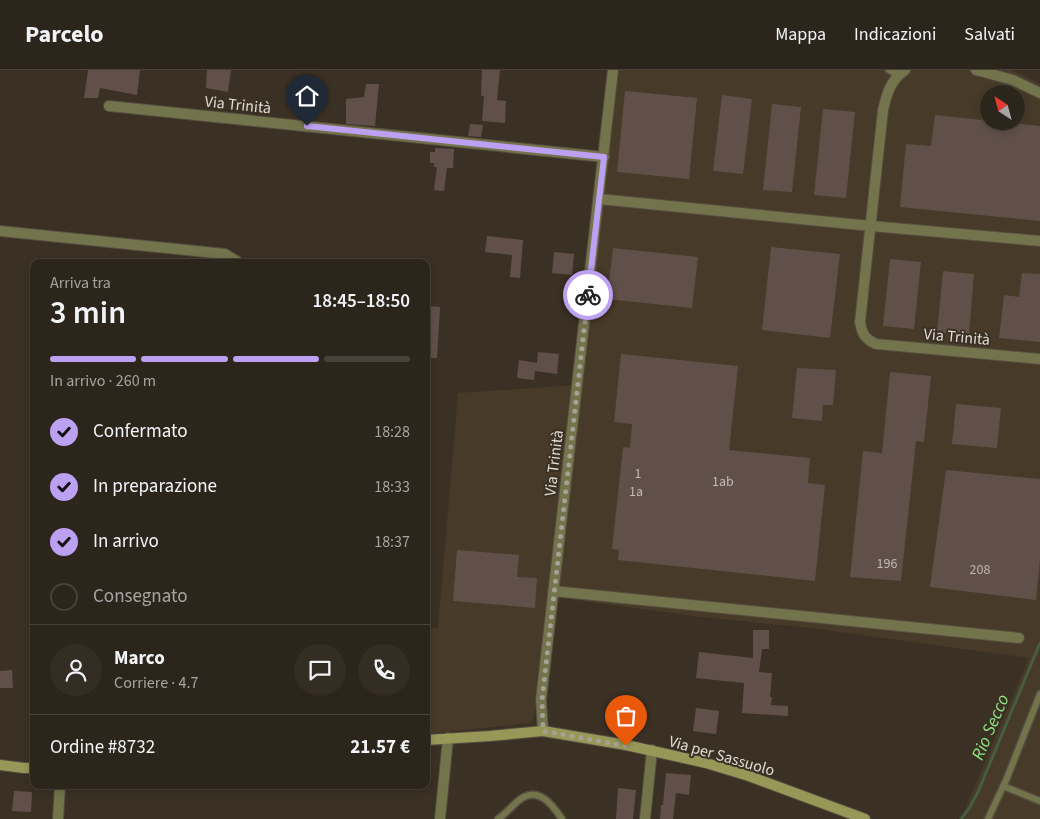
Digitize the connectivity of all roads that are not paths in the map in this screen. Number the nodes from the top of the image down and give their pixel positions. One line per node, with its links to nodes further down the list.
1 (613, 70): 6 (street, Via Trinità)
2 (976, 70): 4 (street)
3 (898, 72): 8 (street, Via Trinità)
4 (1040, 93)
5 (109, 106): 6 (street, Via Trinità)
6 (604, 157): 7 (street, Via Trinità)
7 (599, 199): 8 (street); 13 (street, Via Trinità)
8 (870, 226): 10 (street); 12 (street, Via Trinità)
9 (0, 231): 11 (street)
10 (1040, 241)
11 (233, 259)
12 (1040, 359)
13 (553, 591): 14 (street); 16 (street, Via Trinità)
14 (1019, 638)
15 (1040, 694): 22 (lane)
16 (543, 731): 17 (main road, Via per Sassuolo); 19 (main road, Via per Sassuolo)
17 (448, 738): 18 (main road, Via per Sassuolo); 26 (street)
18 (430, 740)
19 (652, 750): 29 (street); 30 (main road, Via per Sassuolo)
20 (0, 765): 21 (main road)
21 (30, 768)
22 (1003, 786): 24 (lane); 31 (lane)
23 (60, 789): 25 (street)
24 (1040, 801)
25 (58, 819)
26 (440, 819)
27 (498, 819): 28 (lane)
28 (562, 819)
29 (645, 819)
30 (865, 819)
31 (988, 819)

